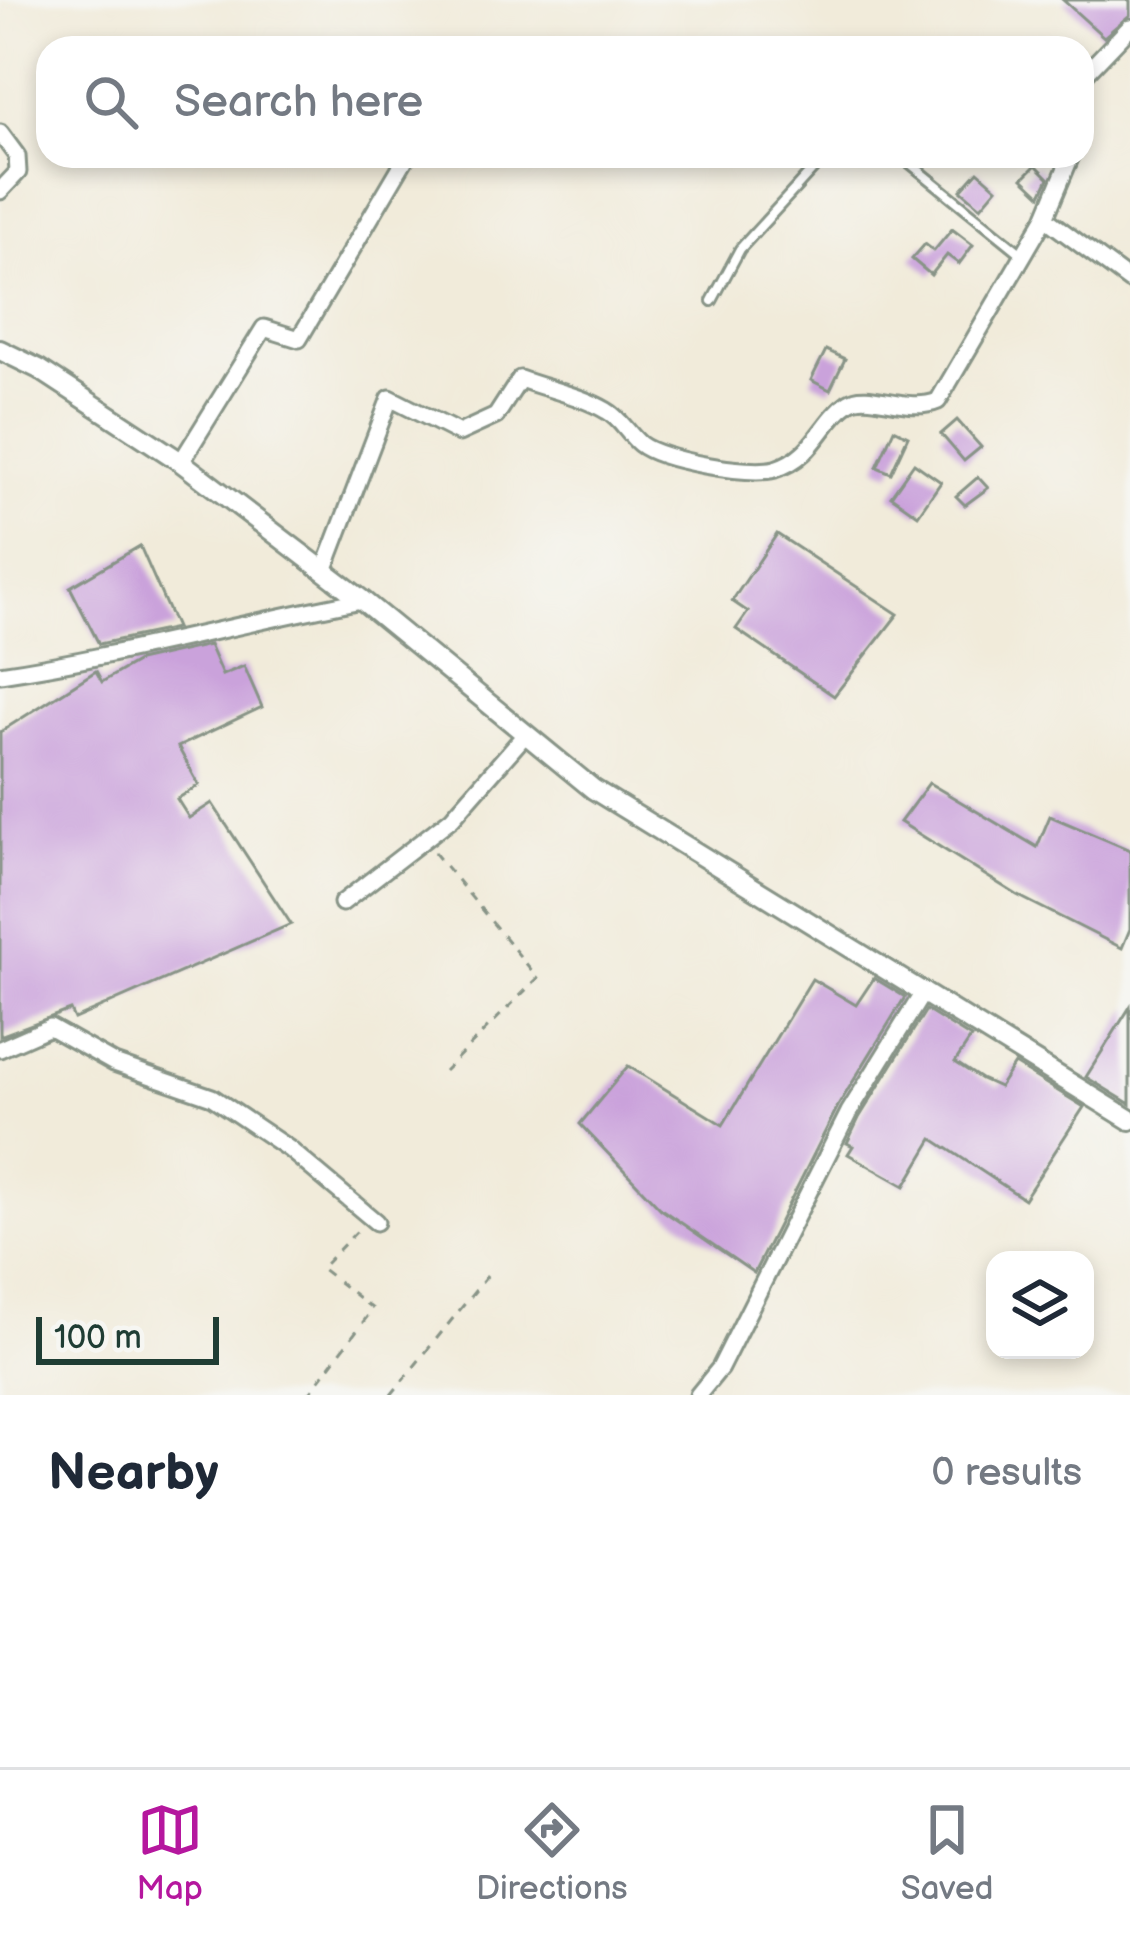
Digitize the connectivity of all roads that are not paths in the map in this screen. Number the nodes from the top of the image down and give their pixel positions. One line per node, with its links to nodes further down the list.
1 (1130, 27): 2 (street)
2 (1094, 64)
3 (0, 134): 8 (street)
4 (400, 168): 14 (street)
5 (814, 168): 12 (lane)
6 (917, 168): 10 (lane)
7 (1066, 168): 9 (street)
8 (0, 191)
9 (1045, 218): 10 (street); 11 (street)
10 (1023, 255): 15 (street)
11 (1130, 281)
12 (712, 301)
13 (0, 350): 14 (street)
14 (181, 462): 15 (street)
15 (324, 571): 16 (street)
16 (362, 600): 17 (street); 18 (street)
17 (0, 674)
18 (523, 737): 19 (street); 20 (street)
19 (342, 903)
20 (924, 991): 22 (street); 24 (street)
21 (0, 1048): 23 (street)
22 (1130, 1120)
23 (373, 1220)
24 (698, 1395)

